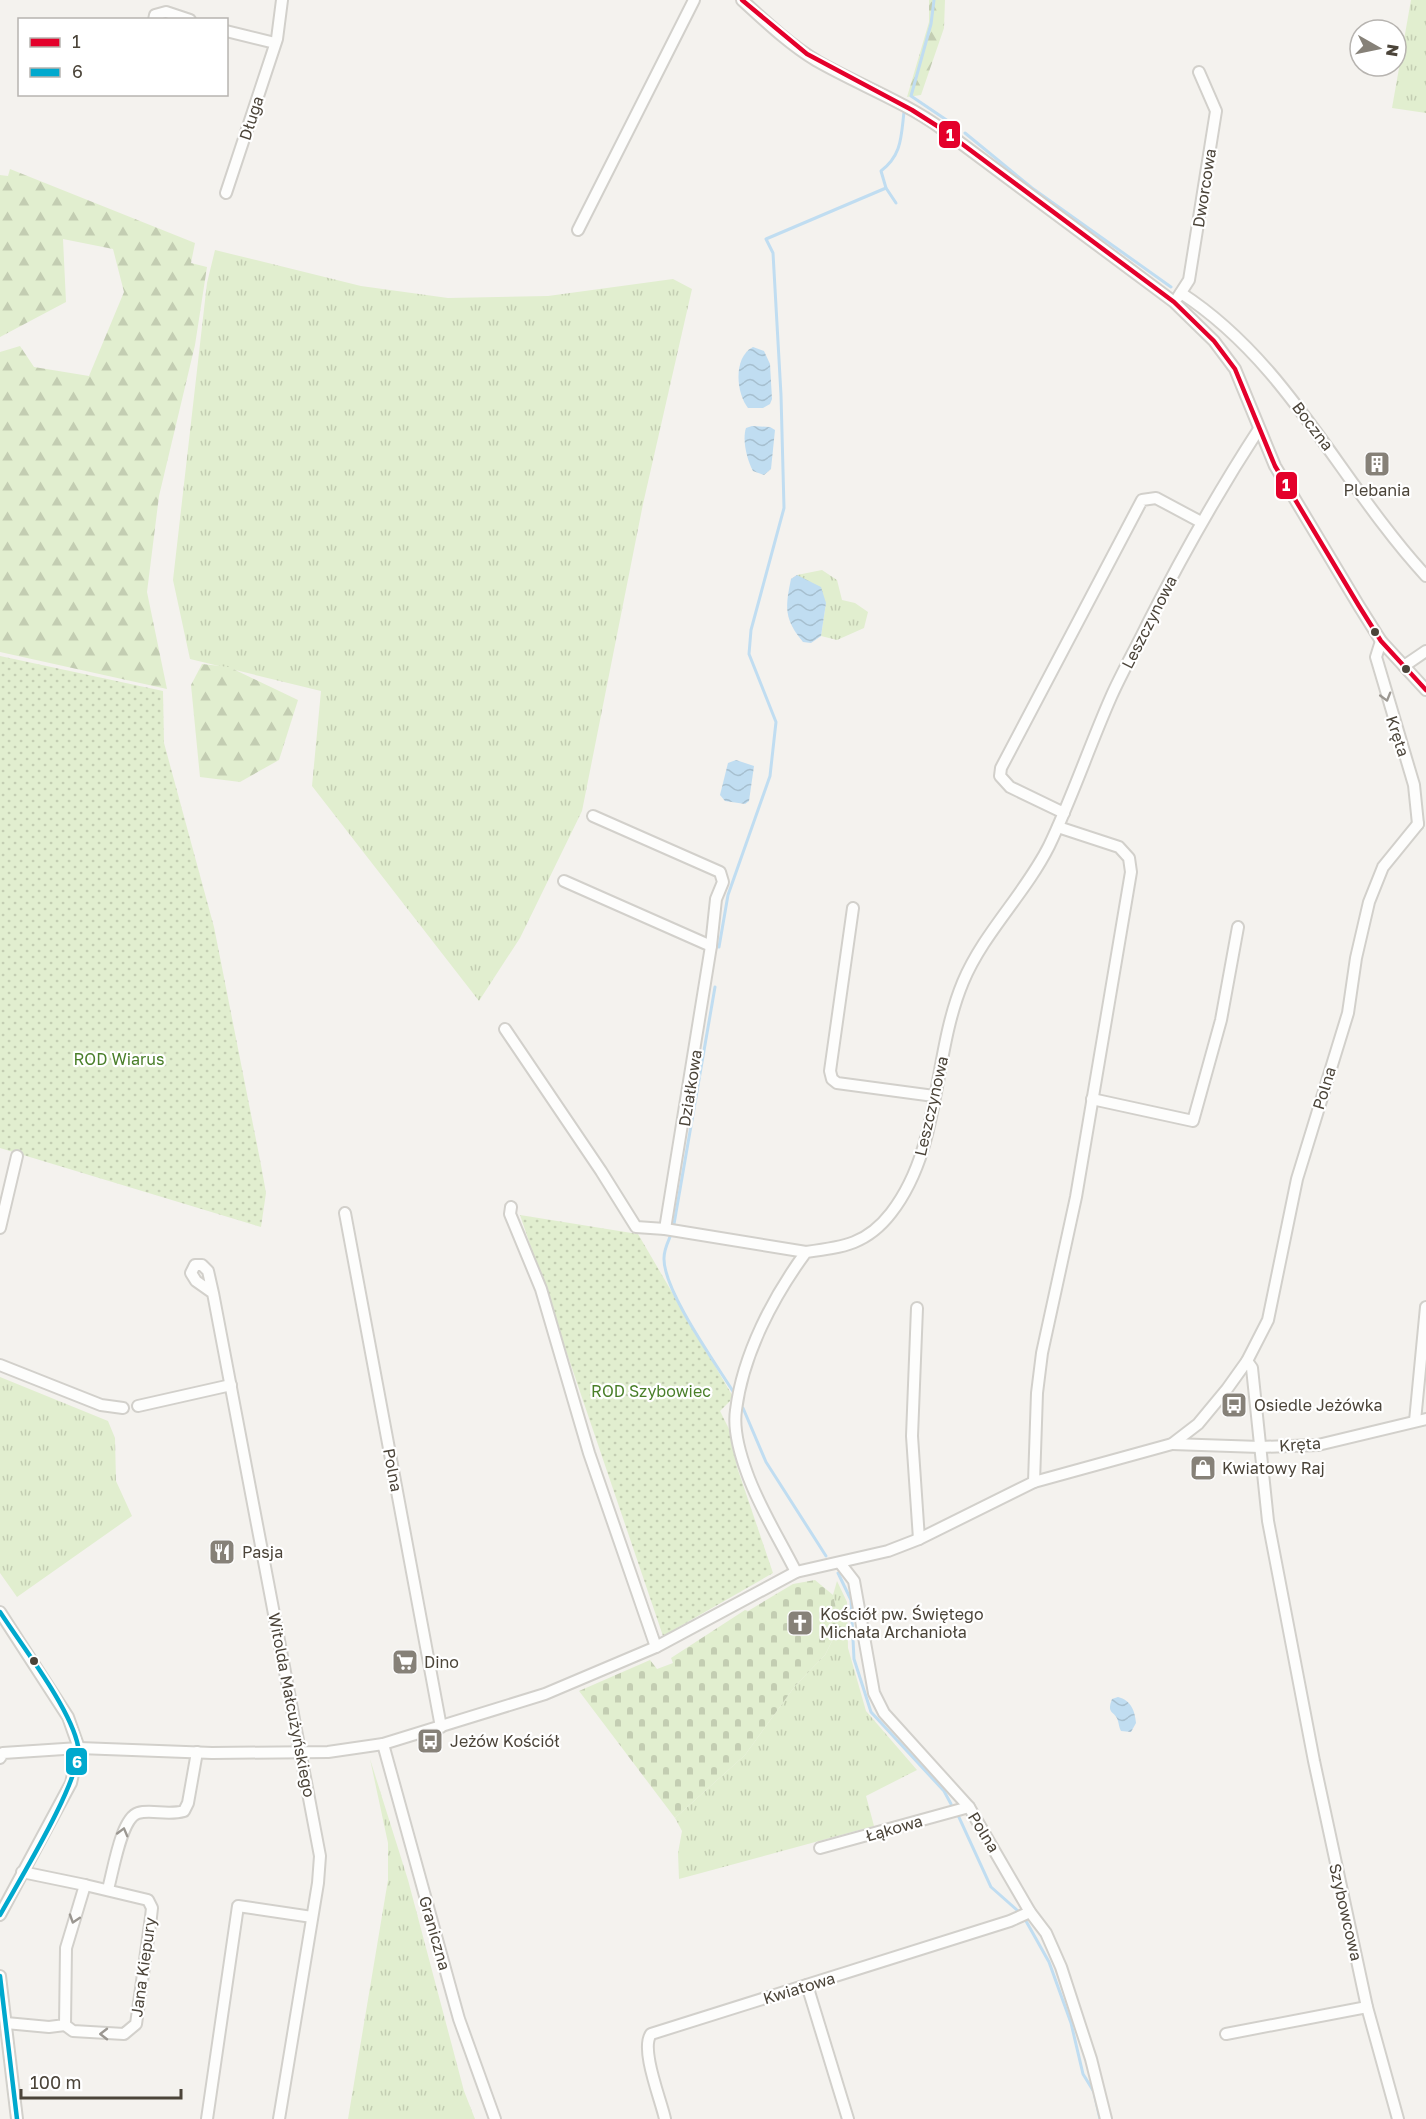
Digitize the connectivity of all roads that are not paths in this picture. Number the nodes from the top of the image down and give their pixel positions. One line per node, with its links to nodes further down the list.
1 (282, 0): 7 (street, Długa)
2 (694, 0): 10 (street)
3 (742, 0): 11 (street)
4 (154, 18): 5 (street)
5 (184, 18)
6 (228, 31): 7 (street)
7 (275, 43): 9 (street, Długa)
8 (1199, 72): 11 (street, Dworcowa)
9 (226, 193)
10 (578, 230)
11 (1178, 298): 12 (street); 14 (street, Boczna)
12 (1259, 429): 13 (street, Leszczynowa); 15 (street)
13 (1201, 522): 19 (street, Leszczynowa); 19 (street)
14 (1426, 576)
15 (1382, 641): 17 (street); 21 (street, Kręta, one-way to 21)
16 (1426, 651): 17 (street)
17 (1404, 666): 18 (street)
18 (1426, 690)
19 (1064, 813): 22 (street, Leszczynowa)
20 (593, 816): 26 (street, Działkowa)
21 (1422, 824): 39 (street, Polna)
22 (1058, 826): 28 (street, Leszczynowa); 29 (street)
23 (564, 881): 26 (street)
24 (853, 908): 28 (street)
25 (1238, 927): 29 (street)
26 (711, 946): 34 (street, Działkowa)
27 (505, 1029): 34 (street)
28 (934, 1096): 35 (street, Leszczynowa)
29 (1092, 1100): 48 (street)
30 (17, 1156): 33 (street)
31 (511, 1207): 53 (street)
32 (345, 1213): 54 (street, Polna)
33 (0, 1228)
34 (672, 1231): 35 (street)
35 (806, 1252): 51 (street)
36 (213, 1293): 41 (street, Witolda Małcużyńskiego)
37 (1426, 1307): 45 (street)
38 (916, 1308): 49 (street)
39 (1247, 1361): 46 (street, Polna); 47 (street)
40 (0, 1365): 43 (street)
41 (231, 1385): 42 (street); 58 (street, Witolda Małcużyńskiego)
42 (138, 1406)
43 (123, 1408)
44 (1426, 1419): 45 (street, Kręta)
45 (1414, 1421): 47 (street, Kręta)
46 (1172, 1444): 47 (street, Kręta); 48 (street, Polna)
47 (1260, 1447): 70 (street, Szybowcowa)
48 (1034, 1482): 49 (street, Polna)
49 (919, 1539): 50 (street, Polna)
50 (840, 1563): 51 (street, Polna); 60 (street, Polna)
51 (796, 1572): 53 (street, Polna)
52 (0, 1612): 56 (street)
53 (656, 1647): 54 (street, Polna)
54 (441, 1727): 55 (street, Polna)
55 (383, 1744): 58 (street, Polna); 77 (street, Graniczna)
56 (79, 1748): 57 (street); 59 (street); 62 (street)
57 (197, 1752): 58 (street); 64 (street, one-way to 57)
58 (300, 1752): 67 (street, Witolda Małcużyńskiego)
59 (0, 1758)
60 (969, 1806): 61 (street, Łąkowa); 65 (street, Polna)
61 (820, 1848)
62 (22, 1872): 63 (street, Jana Kiepury); 66 (street)
63 (85, 1885): 64 (street, Jana Kiepury); 72 (street, one-way to 72)
64 (108, 1888): 72 (street, Jana Kiepury, one-way to 72)
65 (1030, 1912): 69 (street, Kwiatowa); 80 (street, Polna)
66 (0, 1915)
67 (312, 1917): 75 (street); 76 (street, Witolda Małcużyńskiego)
68 (0, 1976): 71 (street)
69 (807, 1985): 78 (street, Kwiatowa); 79 (street)
70 (1367, 2007): 73 (street); 81 (street, Szybowcowa)
71 (6, 2023): 72 (street, Jana Kiepury); 74 (street)
72 (65, 2025)
73 (1226, 2034)
74 (17, 2119)
75 (207, 2119)
76 (279, 2119)
77 (495, 2119)
78 (665, 2119)
79 (848, 2119)
80 (1106, 2119)
81 (1398, 2119)

